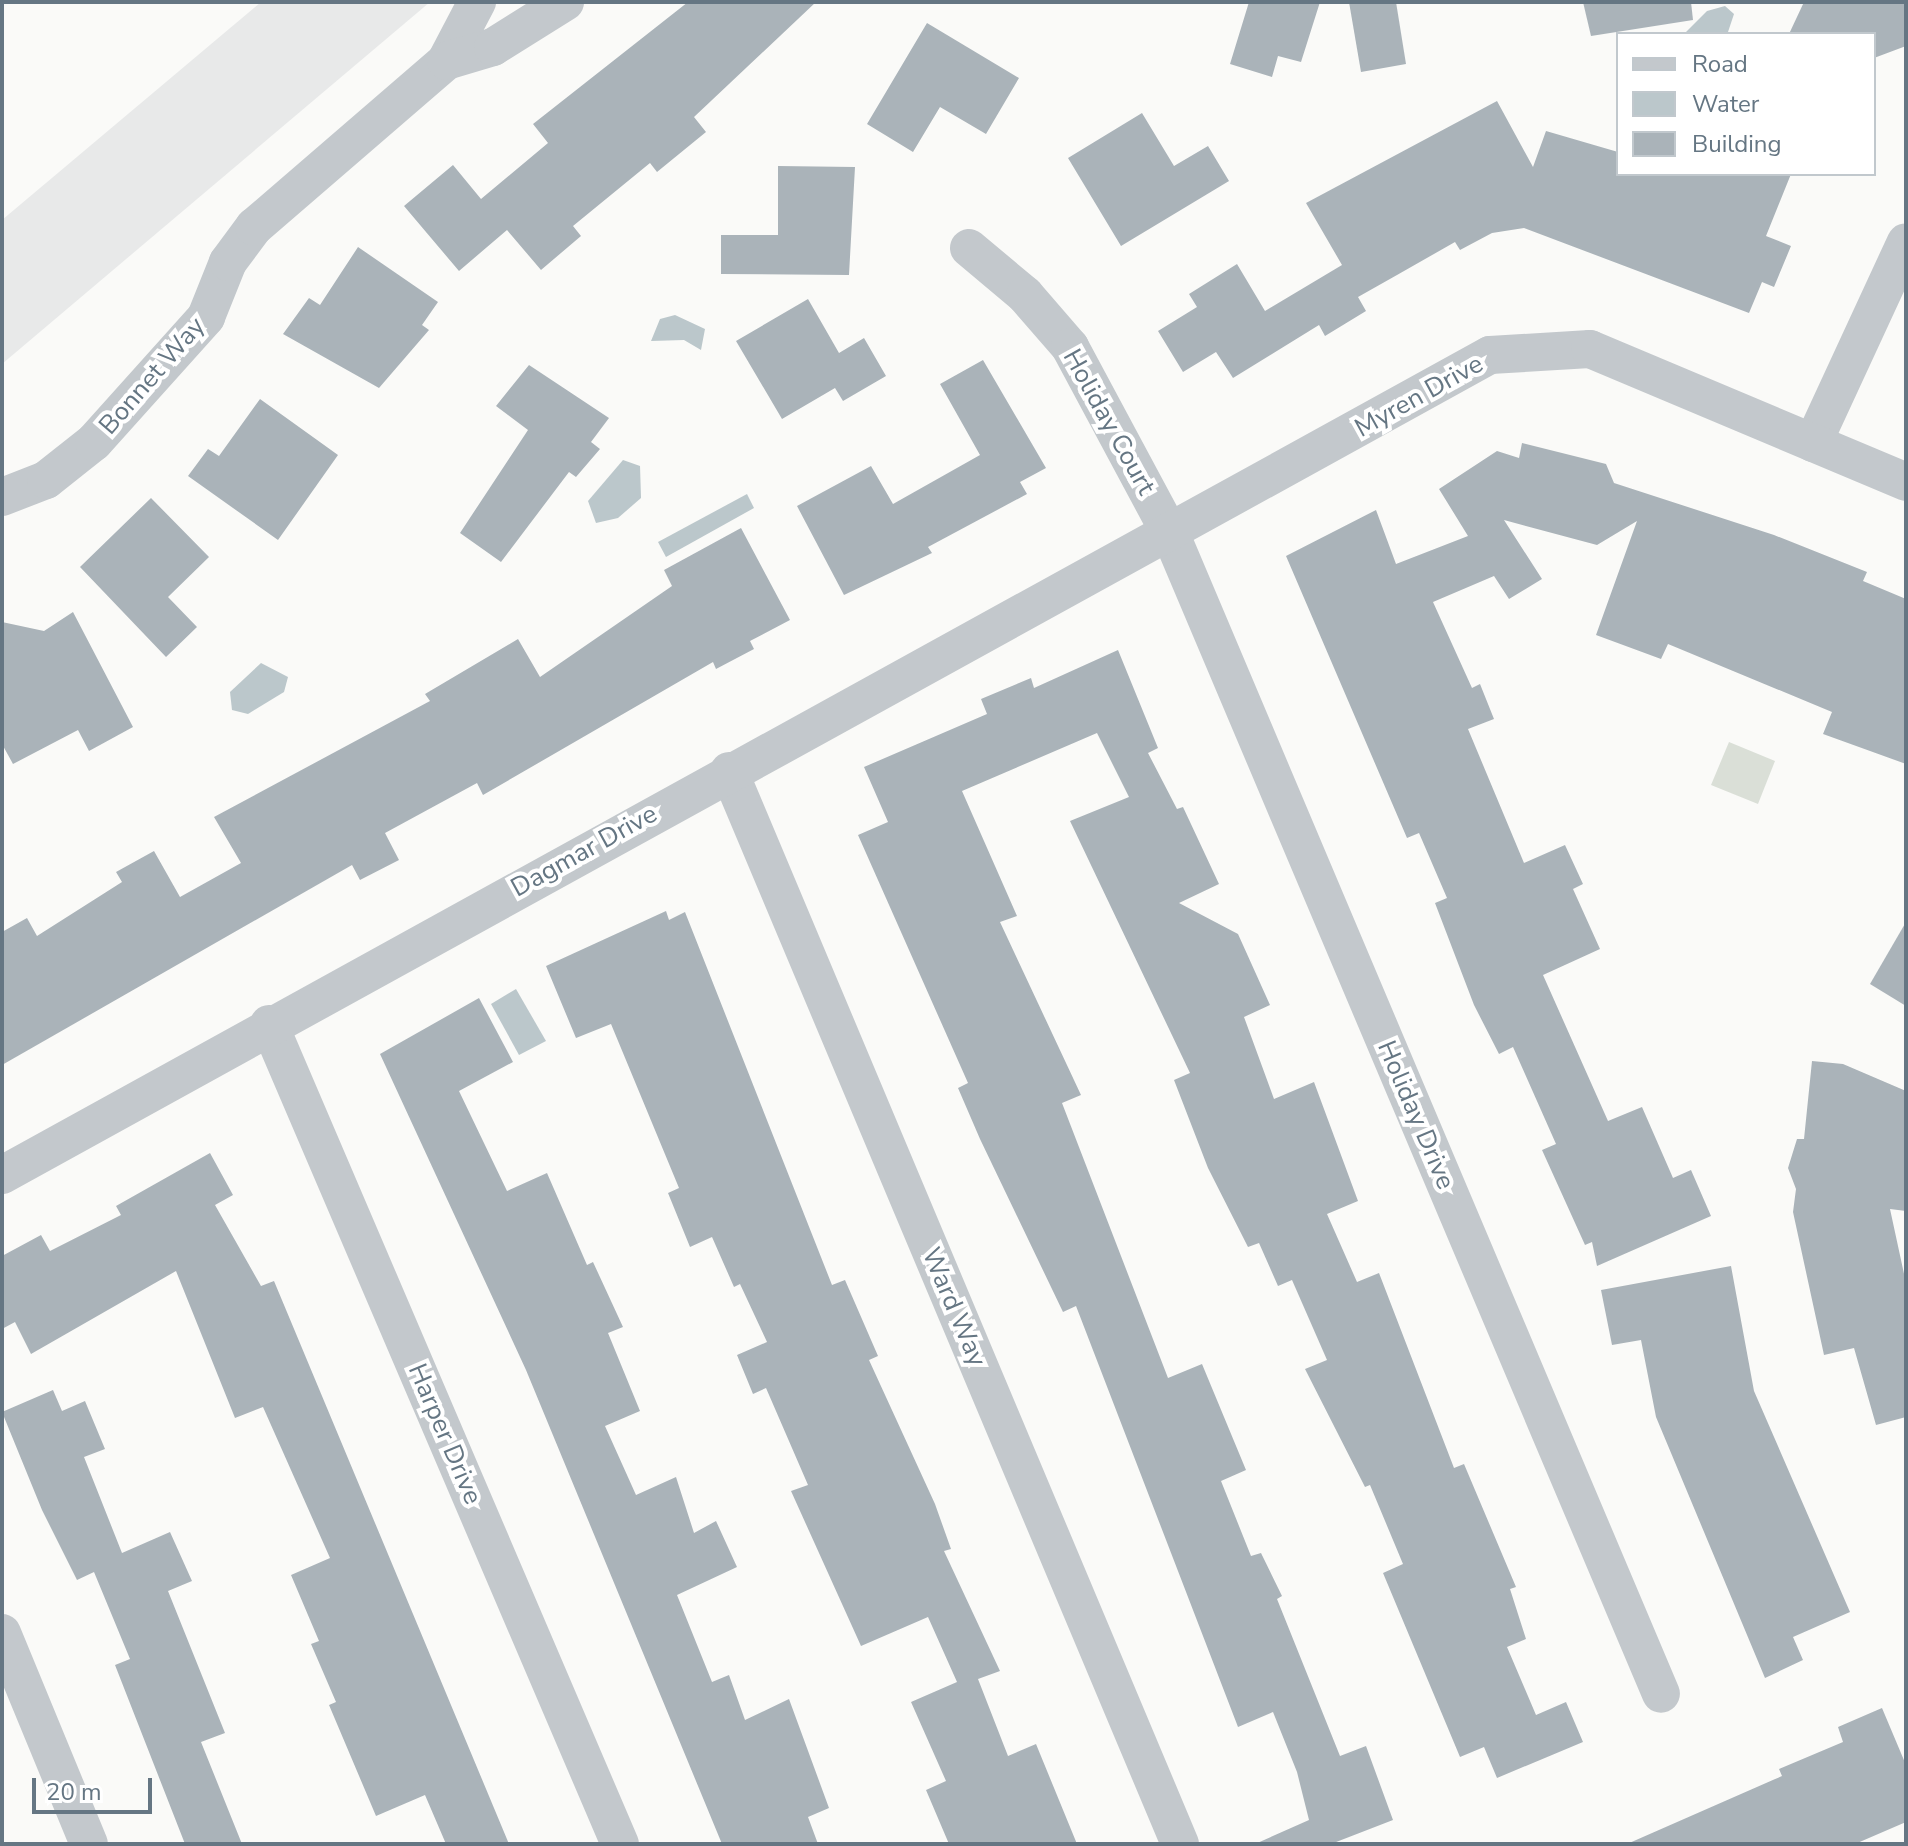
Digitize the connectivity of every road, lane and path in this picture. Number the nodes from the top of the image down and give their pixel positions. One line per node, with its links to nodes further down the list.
1 (477, 2): 3 (street, Bonnet Way)
2 (565, 2): 3 (street, Bonnet Way)
3 (446, 61): 8 (street, Bonnet Way)
4 (1906, 242): 6 (street)
5 (969, 248): 9 (street, Holiday Court)
6 (1813, 443): 7 (street, Myren Drive); 9 (street, Myren Drive)
7 (1906, 482)
8 (2, 497)
9 (1171, 535): 10 (street, Dagmar Drive); 14 (street, Holiday Drive)
10 (729, 771): 11 (street, Dagmar Drive); 17 (street, Ward Way)
11 (269, 1024): 12 (street, Dagmar Drive); 16 (street, Harper Drive)
12 (2, 1175)
13 (2, 1633): 15 (street)
14 (1661, 1694)
15 (89, 1844)
16 (620, 1844)
17 (1180, 1844)

